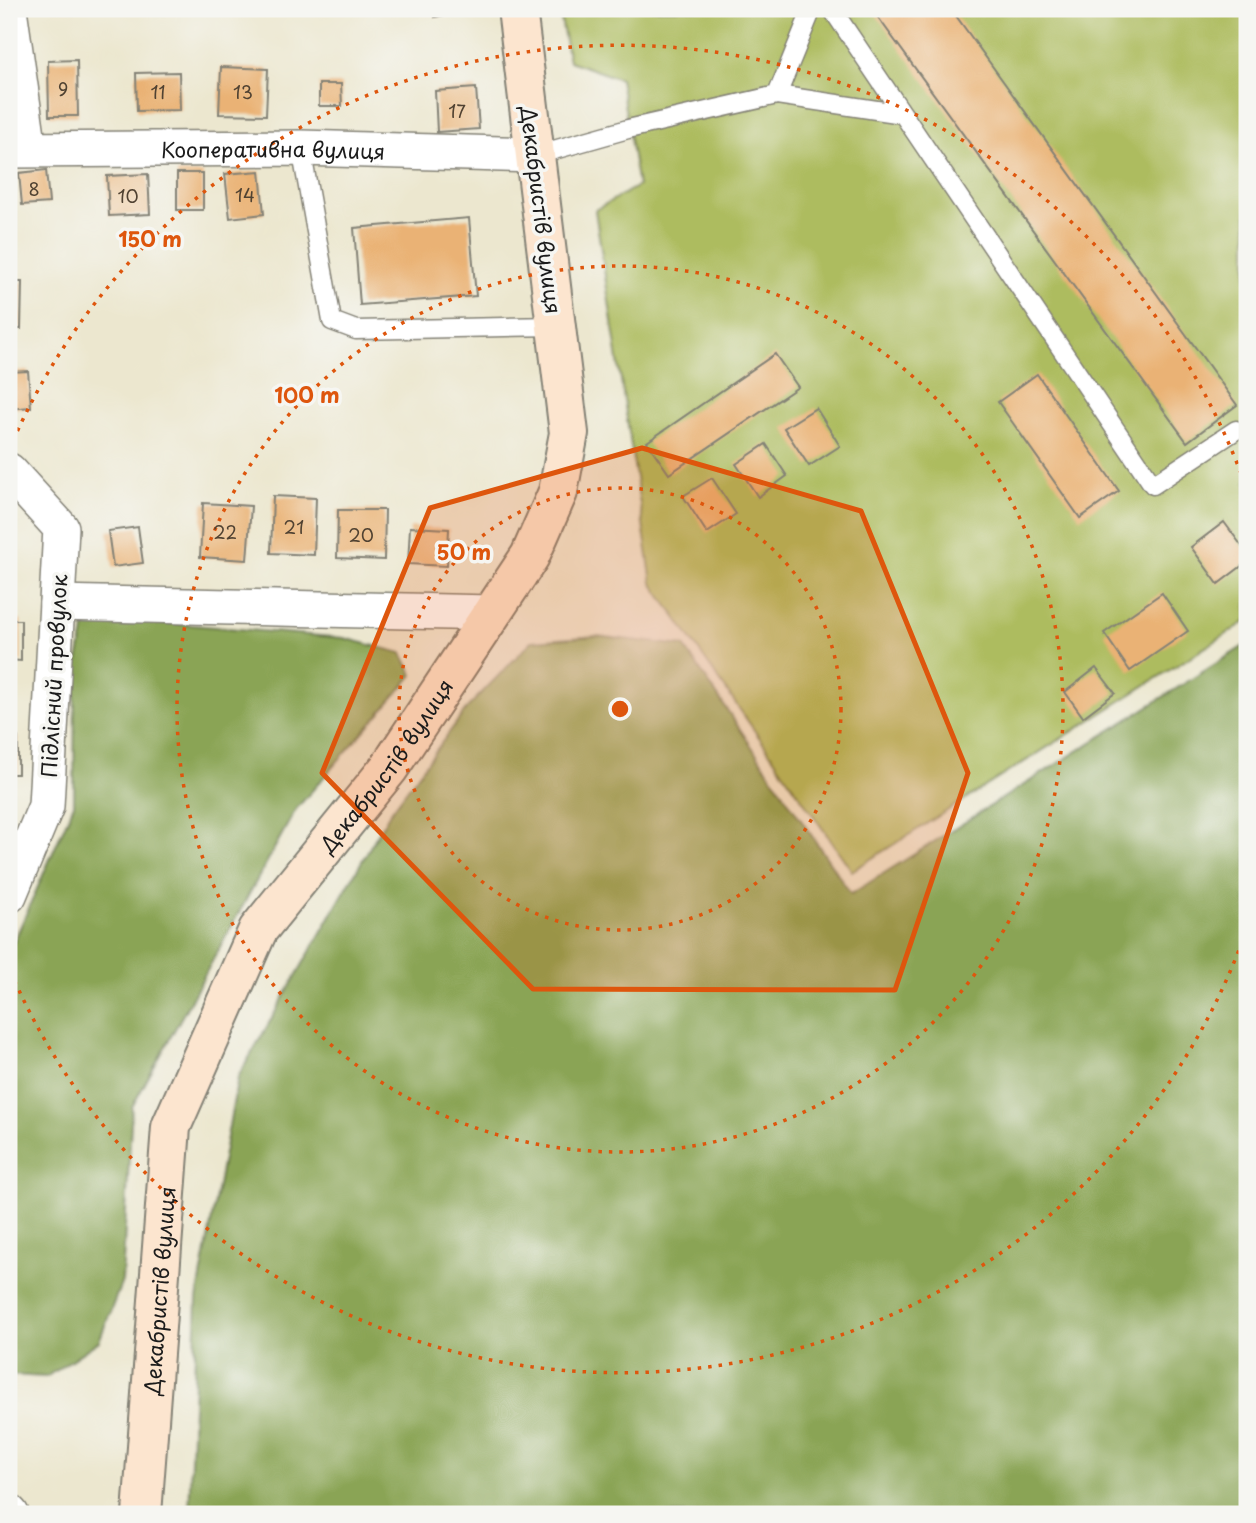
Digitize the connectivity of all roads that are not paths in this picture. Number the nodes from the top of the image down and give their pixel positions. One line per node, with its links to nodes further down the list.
1 (9, 9): 8 (street)
2 (517, 9): 9 (street, Декабристів вулиця)
3 (811, 9): 5 (lane)
4 (832, 9): 6 (lane)
5 (777, 95): 6 (lane); 9 (lane)
6 (903, 114): 11 (lane)
7 (301, 148): 8 (street, Кооперативна вулиця); 9 (street, Кооперативна вулиця); 10 (lane)
8 (19, 149)
9 (536, 155): 10 (street, Декабристів вулиця)
10 (556, 326): 14 (street, Декабристів вулиця)
11 (1236, 429)
12 (9, 471): 13 (street, Підлісний провулок)
13 (57, 603): 14 (street); 15 (street, Підлісний провулок)
14 (492, 613): 16 (street, Декабристів вулиця)
15 (9, 895)
16 (142, 1514)

